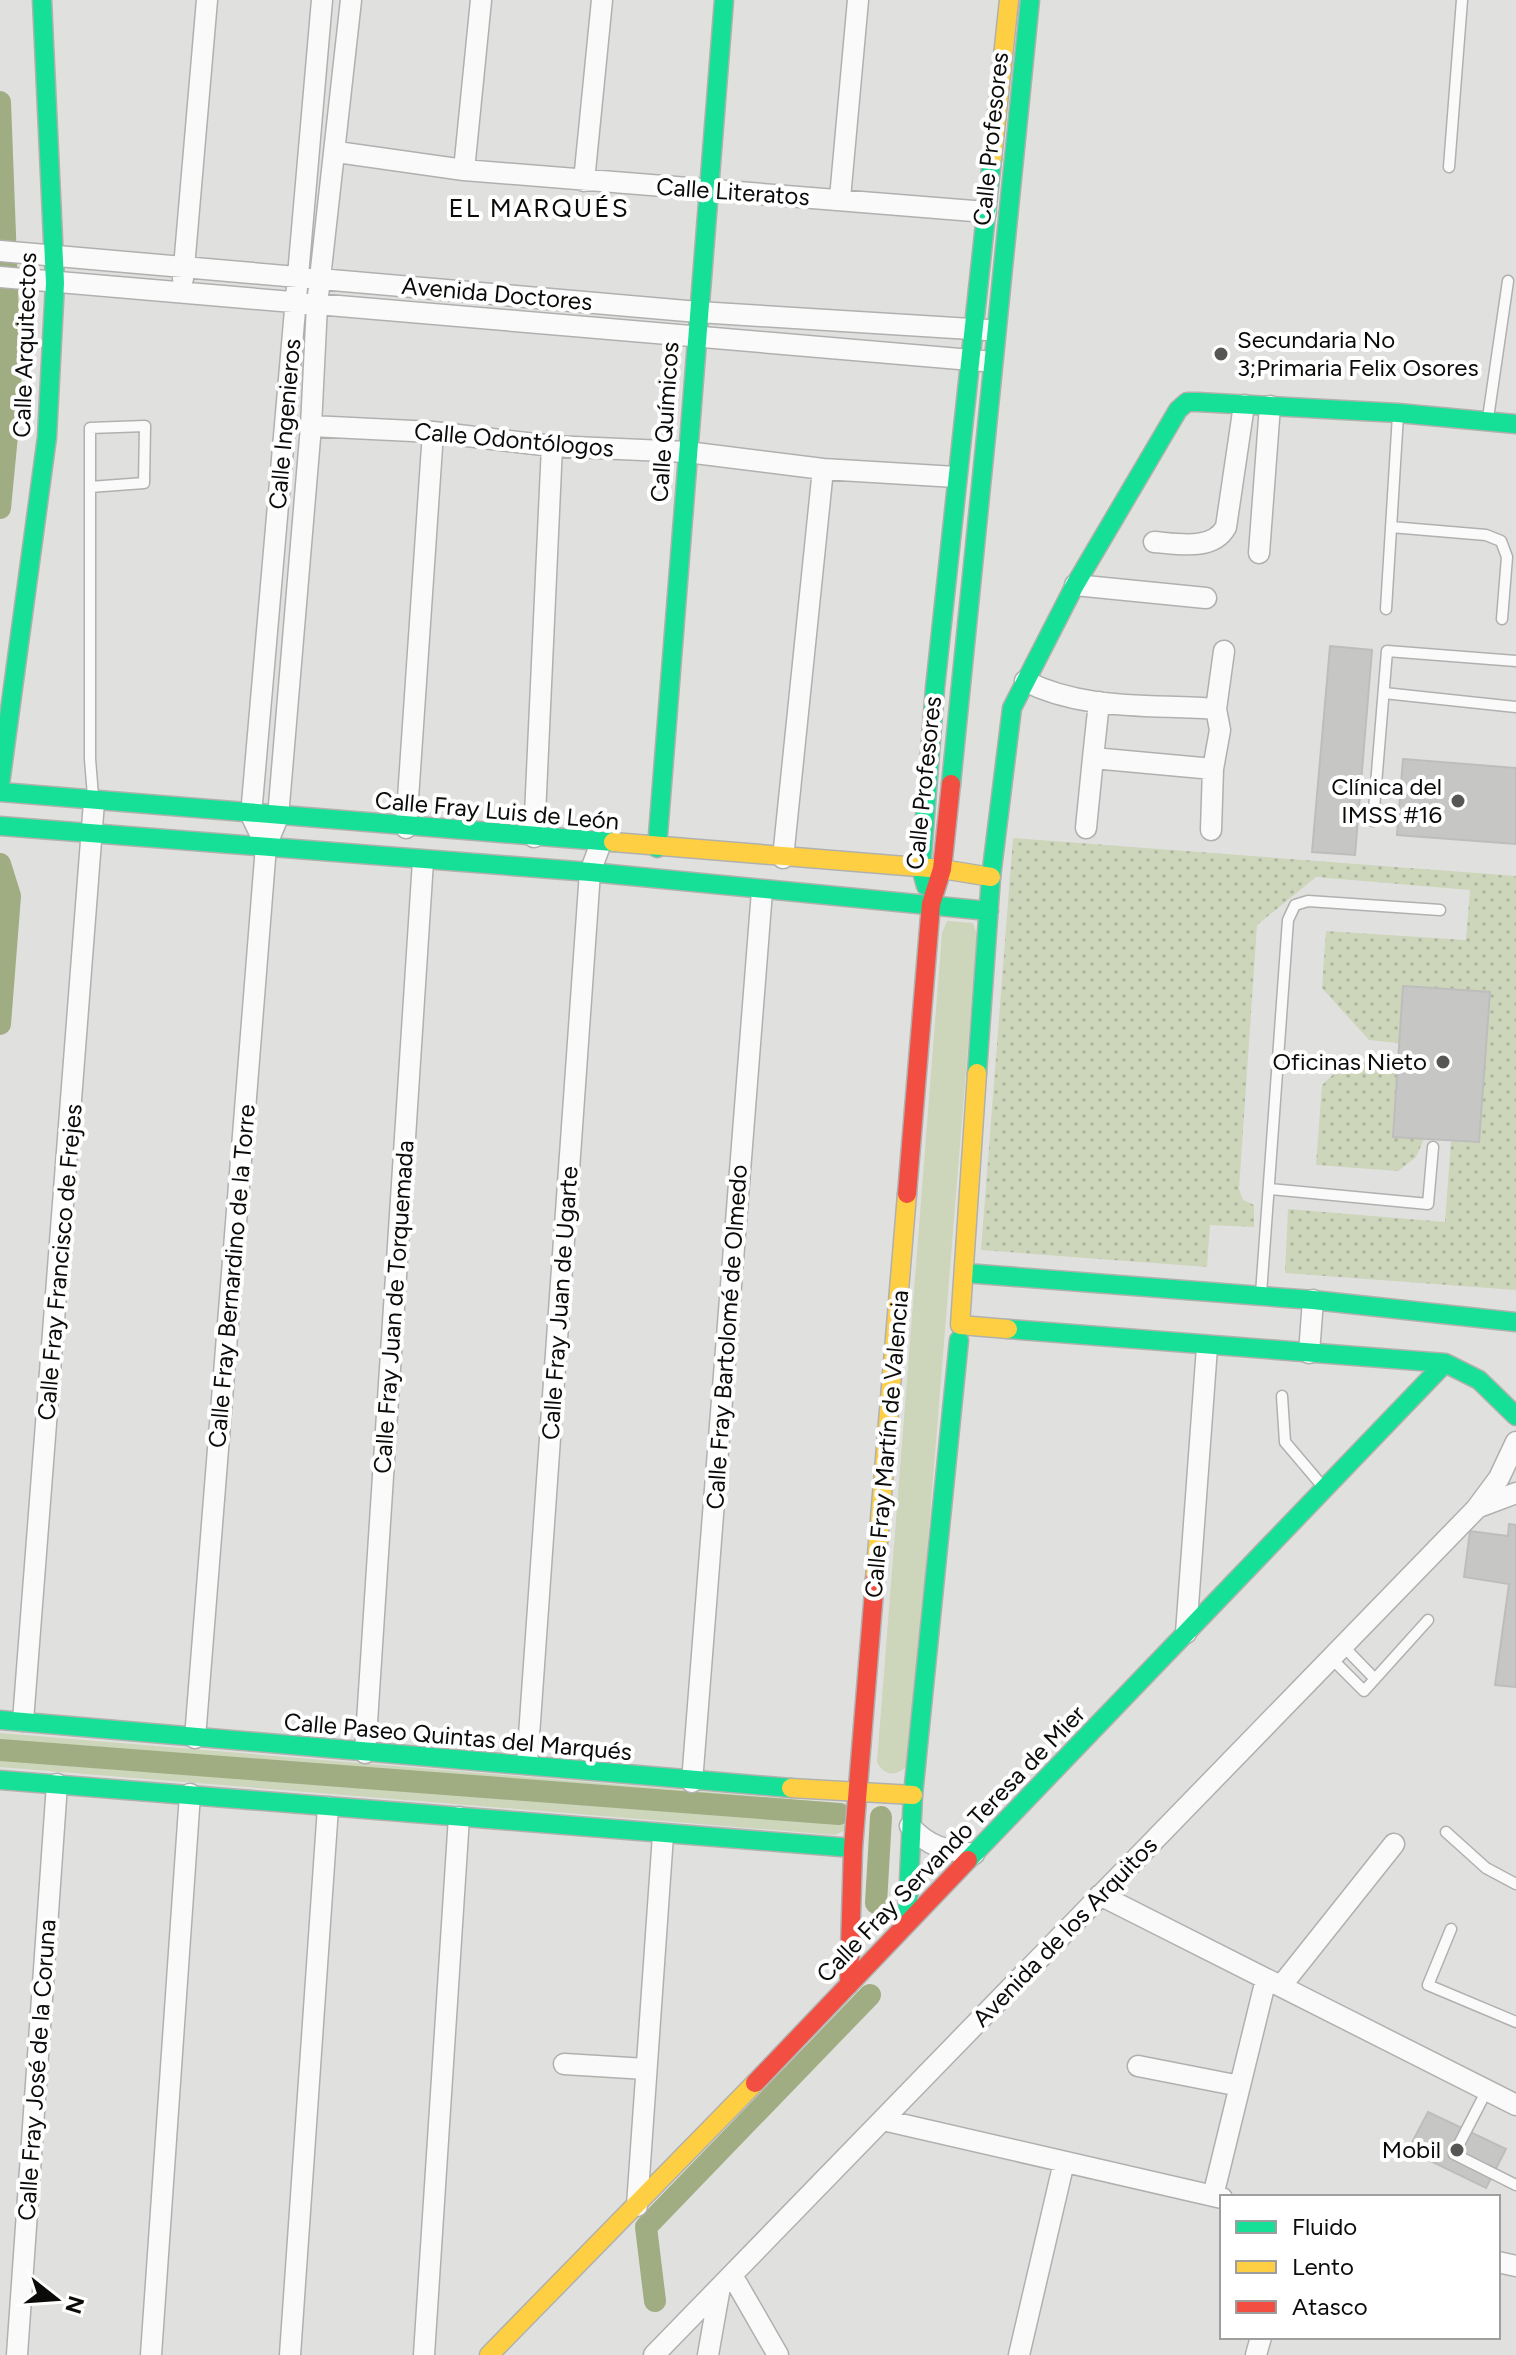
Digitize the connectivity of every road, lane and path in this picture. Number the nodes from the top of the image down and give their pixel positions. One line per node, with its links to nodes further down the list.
1 (42, 0): 20 (street, Calle Arquitectos)
2 (207, 0): 21 (street)
3 (322, 0): 22 (street, Calle Ingenieros)
4 (351, 0): 12 (street, Calle Ingenieros)
5 (481, 0): 14 (street)
6 (602, 0): 15 (street)
7 (724, 0): 16 (street, Calle Químicos)
8 (858, 0): 17 (street)
9 (1009, 0): 18 (street, Calle Profesores)
10 (1030, 0): 32 (street, Calle Profesores)
11 (1462, 0): 13 (lane)
12 (337, 152): 14 (street, Calle Literatos); 24 (street, Calle Ingenieros)
13 (1449, 167)
14 (464, 170): 15 (street, Calle Literatos)
15 (584, 181): 16 (street, Calle Literatos)
16 (707, 192): 17 (street, Calle Literatos); 30 (street, Calle Químicos)
17 (840, 198): 18 (street, Calle Literatos)
18 (986, 212): 31 (street, Calle Profesores)
19 (0, 251): 20 (street, Avenida Doctores)
20 (53, 256): 21 (street, Avenida Doctores); 26 (street, Calle Arquitectos)
21 (185, 265): 22 (street, Avenida Doctores); 27 (street)
22 (298, 275): 24 (street, Avenida Doctores); 28 (street, Calle Ingenieros)
23 (0, 277): 26 (street, Avenida Doctores)
24 (321, 278): 29 (street, Calle Ingenieros); 30 (street, Avenida Doctores)
25 (1508, 281): 38 (lane)
26 (49, 282): 27 (street, Avenida Doctores); 63 (street, Calle Arquitectos)
27 (182, 292): 28 (street, Avenida Doctores)
28 (295, 304): 29 (street, Avenida Doctores); 66 (street, Calle Ingenieros)
29 (317, 305): 33 (street, Avenida Doctores); 40 (street, Calle Ingenieros)
30 (698, 312): 31 (street, Avenida Doctores); 33 (street, Calle Químicos)
31 (974, 328): 32 (street, Avenida Doctores); 34 (street, Calle Profesores)
32 (995, 332): 34 (street, Calle Profesores)
33 (696, 338): 34 (street, Avenida Doctores); 43 (street, Calle Químicos)
34 (980, 361): 45 (street, Calle Profesores); 81 (street, Calle Profesores)
35 (1244, 405): 36 (street); 48 (street); 50 (street)
36 (1270, 406): 37 (street); 49 (street)
37 (1398, 413): 38 (street); 47 (lane)
38 (1488, 421): 39 (street)
39 (1516, 424)
40 (311, 426): 41 (street, Calle Odontólogos); 67 (street, Calle Ingenieros)
41 (433, 432): 42 (street, Calle Odontólogos); 70 (street)
42 (552, 446): 43 (street, Calle Odontólogos); 74 (street)
43 (687, 452): 44 (street, Calle Odontólogos); 77 (street, Calle Químicos)
44 (823, 469): 45 (street, Calle Odontólogos); 78 (street)
45 (956, 477): 80 (street, Calle Profesores)
46 (90, 487): 46 (lane); 65 (lane)
47 (1391, 527): 52 (lane); 53 (lane)
48 (1154, 542)
49 (1259, 553)
50 (1075, 585): 51 (street); 56 (street)
51 (1206, 598)
52 (1386, 609)
53 (1502, 619)
54 (1224, 651): 60 (street)
55 (1516, 661): 57 (lane)
56 (1025, 681): 58 (street); 83 (street)
57 (1384, 693): 59 (lane); 68 (lane)
58 (1099, 702): 60 (street); 61 (street)
59 (1516, 707)
60 (1216, 709): 62 (street)
61 (1093, 758): 62 (street); 71 (street)
62 (1213, 769): 72 (street)
63 (0, 784)
64 (0, 792): 65 (street, Calle Fray Luis de León)
65 (94, 802): 66 (street, Calle Fray Luis de León); 73 (street, Calle Fray Francisco de Frejes)
66 (251, 815): 67 (street, Calle Fray Luis de León); 76 (street)
67 (278, 817): 70 (street, Calle Fray Luis de León); 76 (street, Calle Fray Bernardino de la Torre)
68 (1373, 821)
69 (0, 826): 73 (street)
70 (406, 828): 74 (street, Calle Fray Luis de León)
71 (1086, 828)
72 (1211, 830)
73 (94, 831): 76 (street); 109 (street, Calle Fray Francisco de Frejes)
74 (534, 837): 75 (street, Calle Fray Luis de León)
75 (601, 843): 77 (street, Calle Fray Luis de León); 82 (street, Calle Fray Juan de Ugarte)
76 (266, 846): 79 (street); 110 (street, Calle Fray Bernardino de la Torre)
77 (657, 848): 78 (street, Calle Fray Luis de León)
78 (783, 858): 80 (street, Calle Fray Luis de León)
79 (423, 861): 82 (street); 111 (street, Calle Fray Juan de Torquemada)
80 (921, 868): 81 (street, Calle Fray Luis de León); 85 (street, Calle Profesores)
81 (942, 869): 83 (street, Calle Fray Luis de León); 85 (street, Calle Profesores)
82 (590, 872): 84 (street); 112 (street, Calle Fray Juan de Ugarte)
83 (991, 877): 87 (street)
84 (762, 891): 85 (street); 114 (street, Calle Fray Bartolomé de Olmedo)
85 (931, 904): 87 (street); 117 (street, Calle Fray Martín de Valencia)
86 (1440, 910): 89 (lane)
87 (989, 911): 90 (street)
88 (1433, 1147): 89 (lane)
89 (1269, 1189): 91 (lane)
90 (965, 1273): 91 (street); 94 (street)
91 (1261, 1296): 92 (street)
92 (1313, 1300): 93 (street); 96 (street)
93 (1516, 1322)
94 (960, 1332): 95 (street); 118 (street)
95 (1207, 1347): 96 (street); 105 (street)
96 (1309, 1353): 97 (street)
97 (1445, 1363): 99 (street); 101 (street, Calle Fray Servando Teresa de Mier)
98 (1282, 1396): 101 (lane)
99 (1516, 1416)
100 (1516, 1442): 103 (street, Avenida de los Arquitos)
101 (1324, 1489): 105 (street, Calle Fray Servando Teresa de Mier)
102 (1516, 1493): 103 (street, Avenida de los Arquitos)
103 (1476, 1509): 106 (street, Avenida de los Arquitos)
104 (1428, 1620): 107 (lane)
105 (1186, 1633): 126 (street, Calle Fray Servando Teresa de Mier)
106 (1337, 1652): 107 (lane); 107 (lane); 128 (street, Avenida de los Arquitos)
107 (1375, 1679)
108 (0, 1720): 109 (street, Calle Paseo Quintas del Marqués)
109 (23, 1721): 110 (street, Calle Paseo Quintas del Marqués)
110 (195, 1738): 111 (street, Calle Paseo Quintas del Marqués)
111 (365, 1753): 112 (street, Calle Paseo Quintas del Marqués)
112 (527, 1764): 114 (street, Calle Paseo Quintas del Marqués)
113 (0, 1780): 115 (street)
114 (692, 1782): 117 (street, Calle Paseo Quintas del Marqués)
115 (57, 1784): 116 (street); 146 (street, Calle Fray José de la Coruna)
116 (190, 1794): 119 (street); 147 (street)
117 (858, 1794): 118 (street, Calle Paseo Quintas del Marqués); 125 (street, Calle Fray Martín de Valencia)
118 (913, 1795): 121 (street)
119 (328, 1807): 120 (street); 148 (street)
120 (459, 1817): 123 (street); 149 (street)
121 (910, 1826): 126 (street); 129 (street)
122 (1446, 1832): 127 (lane)
123 (663, 1835): 125 (street); 136 (street)
124 (1394, 1844): 131 (street)
125 (853, 1848): 132 (street, Calle Fray Martín de Valencia)
126 (974, 1854): 129 (street, Calle Fray Servando Teresa de Mier)
127 (1516, 1884)
128 (1100, 1895): 131 (street); 140 (street, Avenida de los Arquitos)
129 (907, 1923): 132 (street, Calle Fray Servando Teresa de Mier)
130 (1451, 1929): 133 (lane)
131 (1274, 1983): 137 (street); 138 (street)
132 (849, 1985): 144 (street, Calle Fray Servando Teresa de Mier)
133 (1516, 2022)
134 (564, 2064): 136 (street)
135 (1138, 2066): 137 (street)
136 (646, 2069): 144 (street)
137 (1240, 2086): 143 (street)
138 (1487, 2090): 139 (street); 142 (lane)
139 (1516, 2105)
140 (883, 2120): 141 (street); 145 (street, Avenida de los Arquitos)
141 (1064, 2162): 143 (street); 154 (street)
142 (1516, 2185)
143 (1218, 2197)
144 (637, 2206): 150 (street, Calle Fray Servando Teresa de Mier)
145 (726, 2281): 151 (street, Avenida de los Arquitos); 152 (street); 153 (street)
146 (17, 2355)
147 (151, 2355)
148 (290, 2355)
149 (424, 2355)
150 (489, 2355)
151 (654, 2355)
152 (708, 2355)
153 (778, 2355)
154 (1019, 2355)

